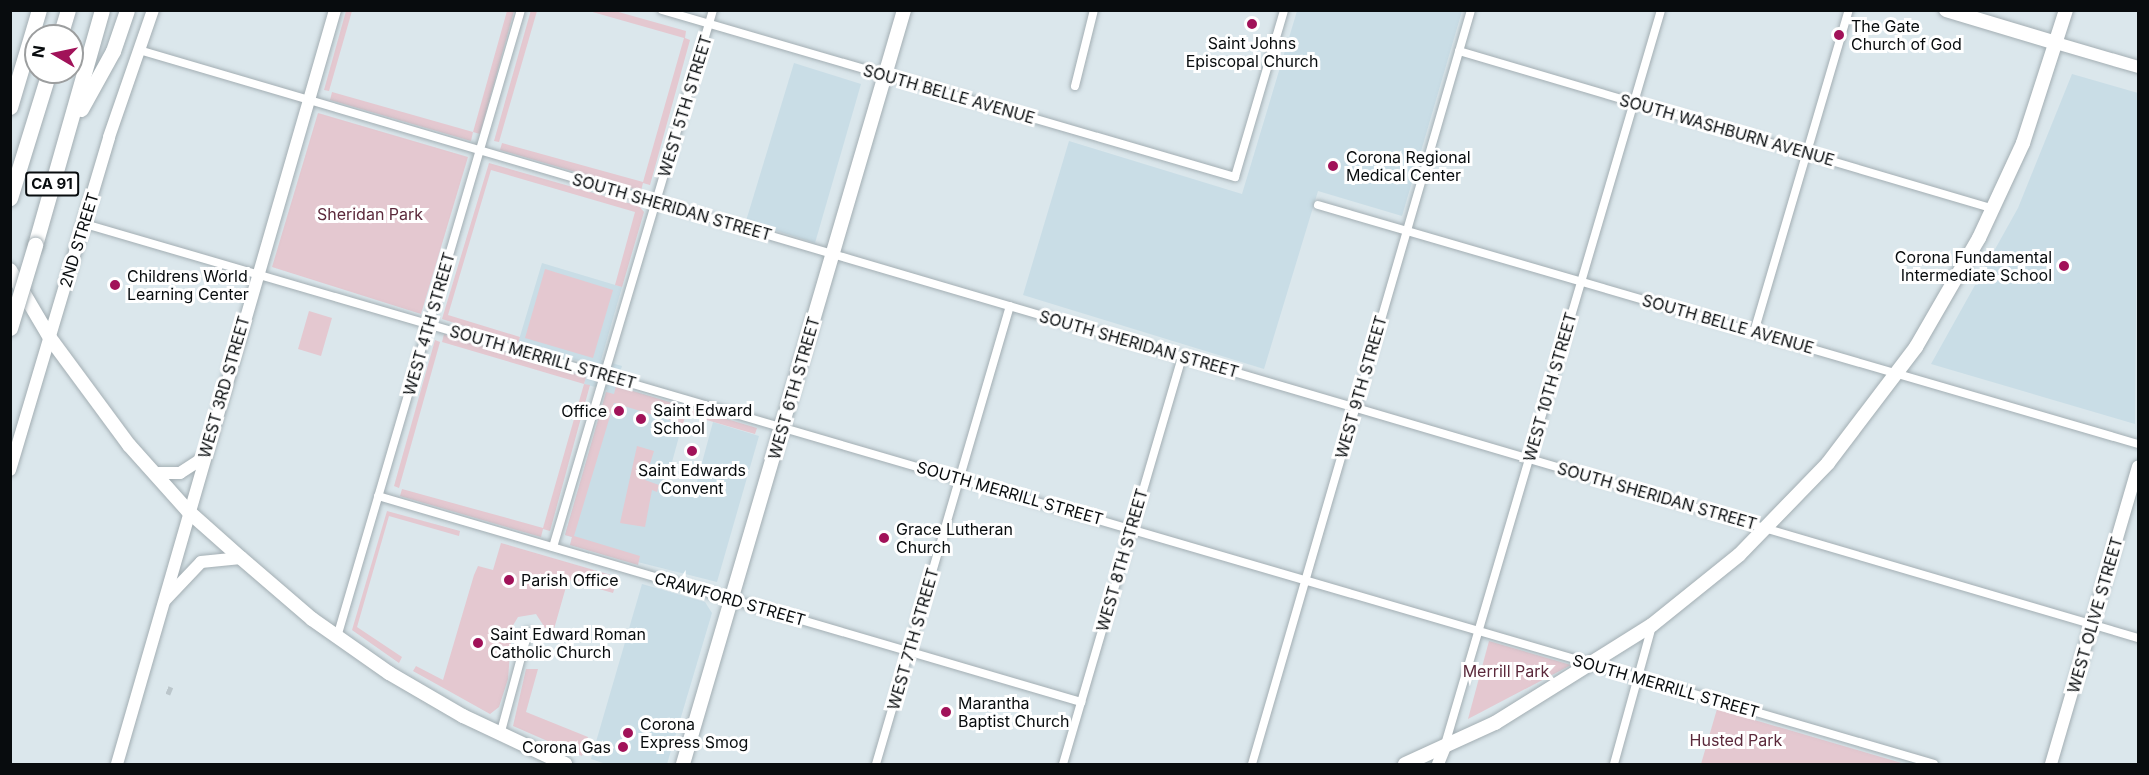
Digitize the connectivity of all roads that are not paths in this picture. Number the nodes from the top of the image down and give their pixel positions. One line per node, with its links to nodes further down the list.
1 (39, 10): 27 (highway)
2 (102, 10): 28 (highway, CA 91)
3 (127, 10): 28 (highway)
4 (153, 10): 19 (street, 2ND STREET)
5 (335, 10): 25 (street, WEST 3RD STREET)
6 (521, 10): 29 (street, WEST 4TH STREET)
7 (662, 10): 17 (street, SOUTH BELLE AVENUE)
8 (713, 10): 17 (street, WEST 5TH STREET)
9 (904, 10): 22 (main road, WEST 6TH STREET)
10 (1095, 10): 24 (street)
11 (1284, 10): 22 (street, SOUTH BELLE AVENUE)
12 (1471, 10): 20 (street, WEST 9TH STREET)
13 (1661, 10): 26 (street, WEST 10TH STREET)
14 (1849, 10): 30 (street)
15 (1946, 10): 18 (main road)
16 (2066, 10): 18 (main road)
17 (710, 24): 22 (street, SOUTH BELLE AVENUE); 32 (street, WEST 5TH STREET)
18 (2056, 43): 21 (street); 34 (main road)
19 (138, 50): 25 (street, SOUTH SHERIDAN STREET); 35 (street, 2ND STREET)
20 (1459, 51): 26 (street, SOUTH WASHBURN AVENUE); 36 (street, WEST 9TH STREET)
21 (2139, 67)
22 (884, 75): 37 (main road, WEST 6TH STREET)
23 (45, 84): 31 (highway)
24 (1075, 86)
25 (308, 102): 29 (street, SOUTH SHERIDAN STREET); 39 (street, WEST 3RD STREET)
26 (1633, 102): 30 (street, SOUTH WASHBURN AVENUE); 40 (street, WEST 10TH STREET)
27 (10, 107)
28 (67, 135): 43 (highway, CA 91, bridge)
29 (480, 150): 32 (street, SOUTH SHERIDAN STREET); 42 (street, WEST 4TH STREET)
30 (1807, 153): 34 (street, SOUTH WASHBURN AVENUE); 44 (street)
31 (12, 192)
32 (656, 202): 37 (street, SOUTH SHERIDAN STREET); 47 (street, WEST 5TH STREET)
33 (1318, 205): 36 (street, SOUTH BELLE AVENUE)
34 (1994, 209): 48 (main road)
35 (85, 224): 39 (street, SOUTH MERRILL STREET); 45 (street, 2ND STREET)
36 (1406, 230): 40 (street, SOUTH BELLE AVENUE); 49 (street, WEST 9TH STREET)
37 (833, 254): 41 (street, SOUTH SHERIDAN STREET); 50 (main road, WEST 6TH STREET)
38 (10, 270): 45 (main road)
39 (256, 276): 42 (street, SOUTH MERRILL STREET); 52 (street, WEST 3RD STREET)
40 (1581, 281): 44 (street, SOUTH BELLE AVENUE); 53 (street, WEST 10TH STREET)
41 (1010, 306): 46 (street, SOUTH SHERIDAN STREET); 57 (street, WEST 7TH STREET)
42 (429, 324): 47 (street, SOUTH MERRILL STREET); 58 (street, WEST 4TH STREET)
43 (10, 328)
44 (1754, 332): 48 (street, SOUTH BELLE AVENUE)
45 (50, 338): 55 (street, 2ND STREET); 56 (main road)
46 (1182, 357): 49 (street, SOUTH SHERIDAN STREET); 61 (street, WEST 8TH STREET)
47 (603, 374): 50 (street, SOUTH MERRILL STREET); 62 (street, WEST 5TH STREET)
48 (1898, 374): 51 (street, SOUTH BELLE AVENUE); 60 (main road)
49 (1354, 407): 53 (street, SOUTH SHERIDAN STREET); 64 (street, WEST 9TH STREET)
50 (783, 427): 57 (street, SOUTH MERRILL STREET); 65 (main road, WEST 6TH STREET)
51 (2139, 444)
52 (203, 458): 56 (street); 59 (street, WEST 3RD STREET)
53 (1529, 459): 60 (street, SOUTH SHERIDAN STREET); 69 (street, WEST 10TH STREET)
54 (2139, 466): 67 (street, WEST OLIVE STREET)
55 (10, 470)
56 (154, 473): 59 (main road)
57 (960, 479): 61 (street, SOUTH MERRILL STREET); 73 (street, WEST 7TH STREET)
58 (378, 496): 62 (street, CRAWFORD STREET); 71 (street, WEST 4TH STREET)
59 (188, 511): 63 (main road); 66 (street, WEST 3RD STREET)
60 (1766, 528): 67 (street, SOUTH SHERIDAN STREET); 68 (main road)
61 (1132, 529): 64 (street, SOUTH MERRILL STREET); 76 (street, WEST 8TH STREET)
62 (553, 547): 65 (street, CRAWFORD STREET)
63 (241, 558): 66 (street); 71 (main road)
64 (1306, 580): 69 (street, SOUTH MERRILL STREET); 84 (street, WEST 9TH STREET)
65 (732, 600): 73 (street, CRAWFORD STREET); 81 (main road, WEST 6TH STREET)
66 (162, 603): 79 (street, WEST 3RD STREET)
67 (2092, 624): 72 (street, SOUTH SHERIDAN STREET); 89 (street, WEST OLIVE STREET)
68 (1652, 625): 74 (main road); 75 (street)
69 (1479, 631): 74 (street, SOUTH MERRILL STREET); 78 (street, WEST 10TH STREET)
70 (528, 632): 77 (street)
71 (337, 636): 77 (main road)
72 (2139, 638)
73 (909, 652): 76 (street, CRAWFORD STREET); 82 (street, WEST 7TH STREET)
74 (1593, 666): 75 (street, SOUTH MERRILL STREET); 78 (main road)
75 (1638, 678): 87 (street); 88 (street, SOUTH MERRILL STREET)
76 (1081, 702): 83 (street, WEST 8TH STREET)
77 (500, 735): 80 (main road)
78 (1444, 749): 85 (main road); 86 (street, WEST 10TH STREET)
79 (117, 765)
80 (566, 765)
81 (683, 765)
82 (876, 765)
83 (1063, 765)
84 (1252, 765)
85 (1405, 765)
86 (1438, 765)
87 (1614, 765)
88 (1934, 765)
89 (2051, 765)

